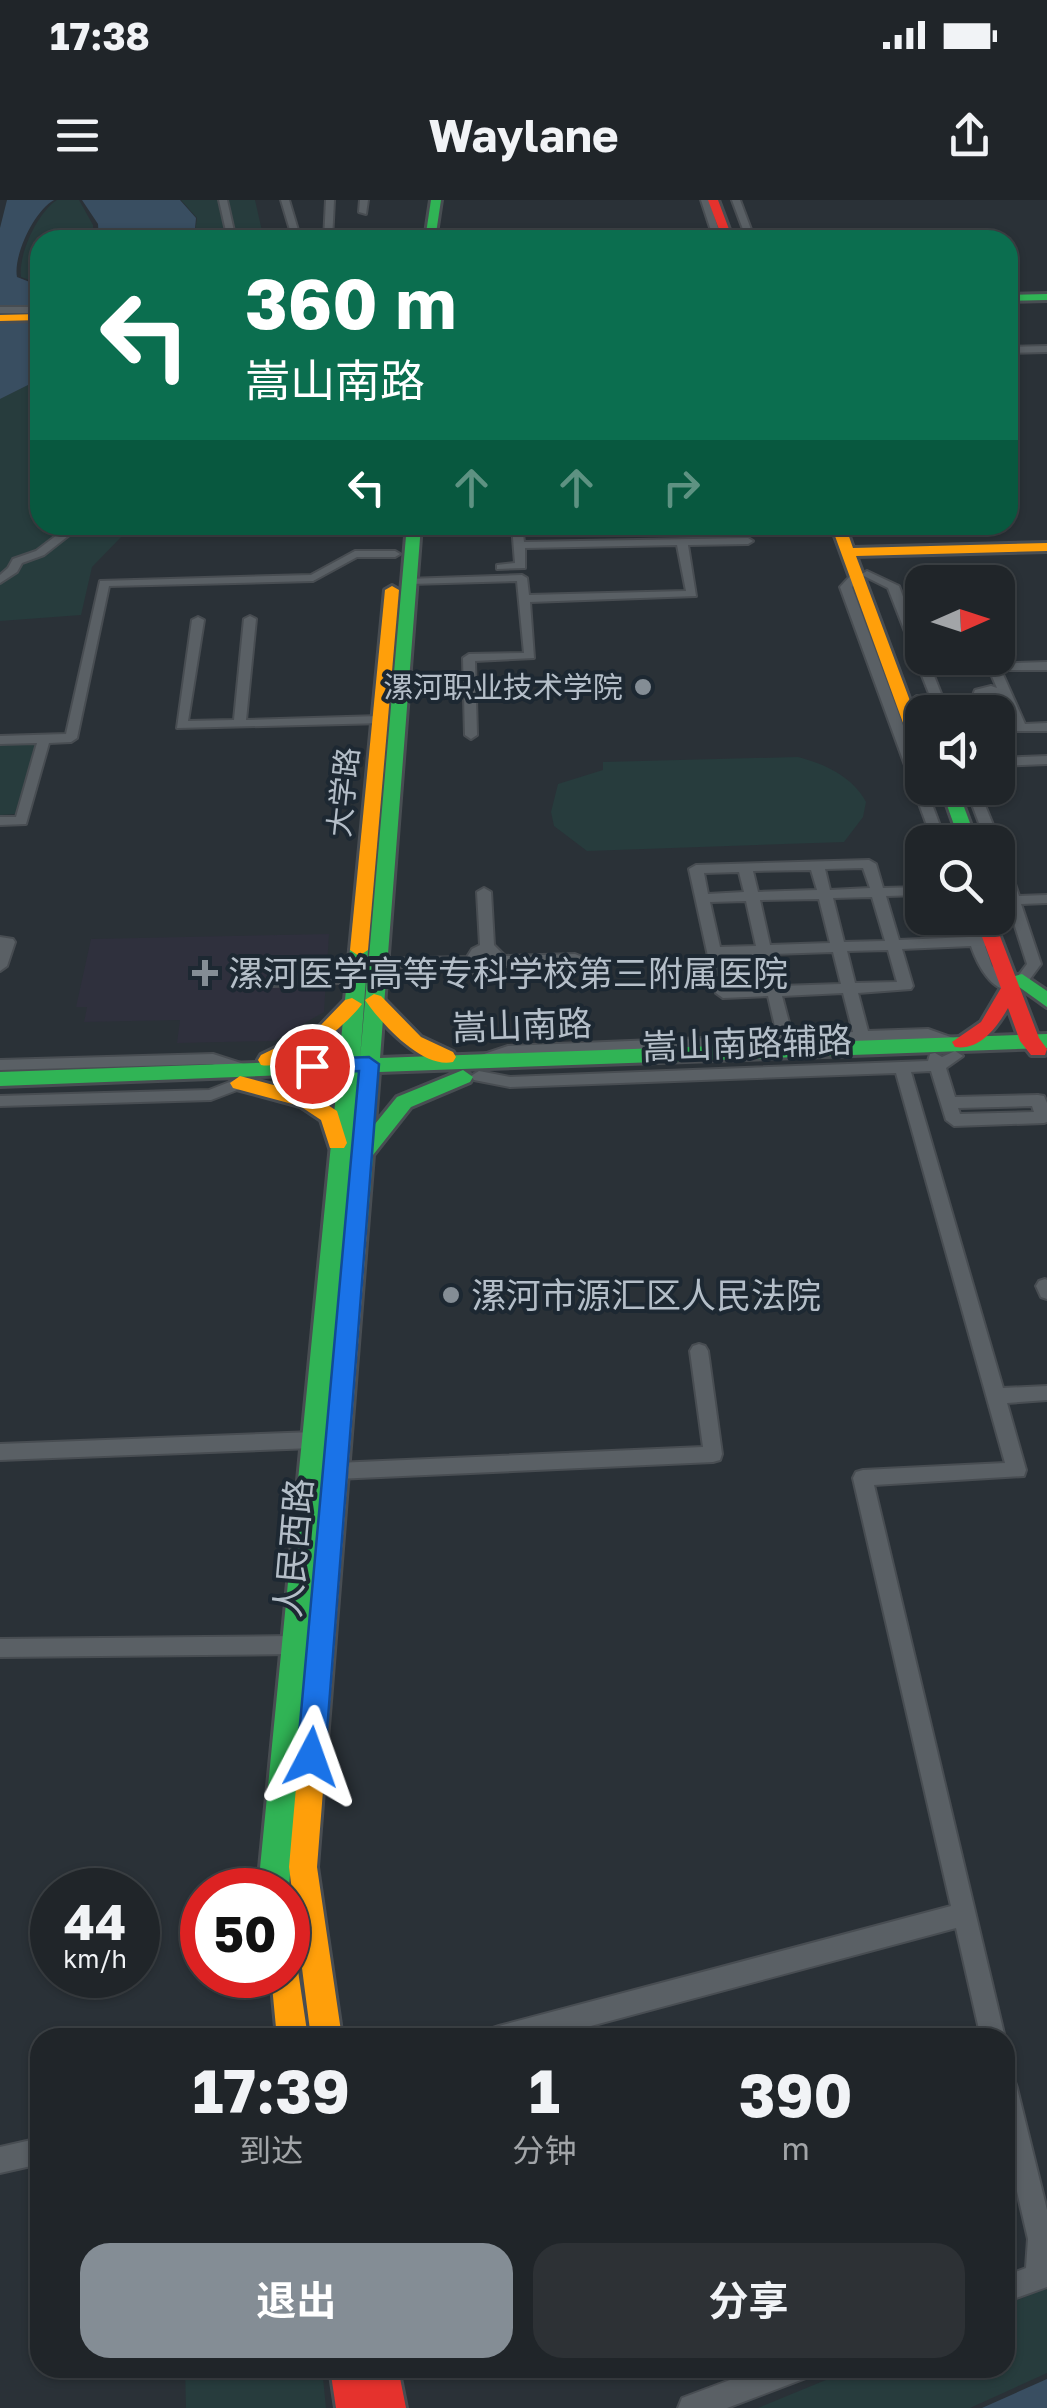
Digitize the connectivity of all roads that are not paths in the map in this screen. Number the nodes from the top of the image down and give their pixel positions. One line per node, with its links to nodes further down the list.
1 (223, 200): 14 (street)
2 (285, 200): 12 (street)
3 (330, 200): 13 (street)
4 (364, 200): 11 (street)
5 (436, 200): 17 (main road)
6 (444, 200): 18 (main road)
7 (705, 200): 19 (street)
8 (713, 200): 20 (main road)
9 (723, 200): 21 (main road)
10 (736, 200): 22 (street)
11 (363, 212)
12 (294, 224): 13 (street); 15 (street)
13 (328, 224): 16 (street)
14 (230, 230)
15 (296, 230)
16 (328, 230)
17 (432, 230)
18 (440, 230)
19 (715, 230)
20 (724, 230)
21 (734, 230)
22 (747, 230)
23 (1047, 295): 24 (main road)
24 (1018, 296)
25 (30, 315): 26 (main road)
26 (0, 316)
27 (1047, 349): 28 (street)
28 (1018, 350)
29 (64, 535): 40 (street)
30 (400, 535): 38 (main road, 大学路)
31 (412, 535): 38 (main road, 大学路)
32 (518, 535): 36 (street)
33 (748, 541): 34 (street)
34 (682, 542): 36 (street); 41 (street)
35 (850, 542): 37 (main road); 45 (main road); 47 (main road); 58 (street)
36 (518, 545): 39 (street)
37 (1047, 547)
38 (405, 568): 39 (street); 49 (main road, 大学路); 53 (street); 59 (main road, 大学路)
39 (522, 572): 41 (street)
40 (0, 580)
41 (524, 599): 52 (street)
42 (250, 619): 50 (street)
43 (198, 620): 50 (street)
44 (1047, 666): 46 (street)
45 (924, 695)
46 (1007, 695)
47 (905, 702)
48 (1015, 713): 51 (street)
49 (380, 720): 50 (street); 59 (main road, 大学路)
50 (240, 724)
51 (1047, 727)
52 (471, 735)
53 (44, 739): 54 (street); 57 (street)
54 (0, 740)
55 (1047, 760): 56 (street)
56 (1015, 761)
57 (0, 821)
58 (934, 825)
59 (376, 862): 84 (main road, 大学路); 90 (main road, 大学路)
60 (817, 866): 61 (street); 64 (street); 66 (street)
61 (745, 868): 67 (street); 68 (street)
62 (484, 892): 79 (street)
63 (905, 892): 64 (street)
64 (878, 893): 66 (street); 76 (street)
65 (1015, 893): 69 (street)
66 (824, 894): 67 (street); 77 (street)
67 (752, 896): 68 (street); 78 (street)
68 (703, 898): 80 (street)
69 (1047, 899)
70 (1015, 911): 87 (street)
71 (980, 935): 74 (street)
72 (984, 935): 74 (main road)
73 (1003, 935): 87 (main road)
74 (984, 941): 76 (street); 87 (main road)
75 (0, 942): 85 (street)
76 (894, 945): 77 (street); 88 (street)
77 (838, 947): 78 (street); 88 (street)
78 (764, 950): 80 (street); 89 (street)
79 (487, 951): 82 (street); 83 (street)
80 (714, 952): 89 (street)
81 (575, 959): 82 (street)
82 (502, 961): 83 (street)
83 (470, 962): 84 (street)
84 (377, 964): 90 (main road, 大学路)
85 (0, 966)
86 (274, 980): 90 (street)
87 (1016, 984): 91 (main road); 94 (main road); 95 (main road)
88 (850, 988): 89 (street); 92 (street)
89 (774, 991): 93 (street)
90 (361, 992): 98 (main road); 99 (main road, 大学路); 100 (main road)
91 (1047, 1002)
92 (862, 1036): 93 (street, 嵩山南路辅路); 95 (street, 嵩山南路辅路)
93 (786, 1045): 95 (main road, 嵩山南路); 98 (main road, 嵩山南路)
94 (1042, 1046): 95 (main road, 嵩山南路)
95 (948, 1053): 97 (street, 嵩山南路辅路); 98 (main road, 嵩山南路); 104 (street)
96 (0, 1065): 100 (street)
97 (902, 1067): 98 (street, 嵩山南路辅路); 108 (street)
98 (471, 1069): 99 (main road, 嵩山南路); 105 (main road)
99 (358, 1072): 100 (main road, 嵩山南路); 105 (main road, 人民西路)
100 (241, 1076): 101 (main road, 嵩山南路); 102 (main road, 嵩山南路); 103 (street); 105 (main road)
101 (0, 1080)
102 (0, 1090)
103 (0, 1102)
104 (949, 1103): 104 (street)
105 (350, 1154): 109 (main road, 人民西路); 111 (main road, 人民西路)
106 (699, 1351): 111 (street)
107 (1047, 1393): 108 (street)
108 (996, 1396): 116 (street)
109 (313, 1440): 110 (street); 112 (main road, 人民西路)
110 (0, 1452)
111 (336, 1471): 113 (main road, 人民西路)
112 (294, 1646): 113 (main road); 114 (street); 115 (main road, 人民西路)
113 (320, 1646): 119 (main road, 人民西路)
114 (0, 1648)
115 (274, 1868)
116 (964, 1914): 120 (street); 121 (street)
117 (289, 1998): 118 (main road)
118 (292, 2028)
119 (326, 2028)
120 (536, 2028)
121 (991, 2028)
122 (1015, 2131): 125 (street)
123 (30, 2153): 124 (street)
124 (0, 2160)
125 (1043, 2275): 126 (street)
126 (1015, 2285)
127 (349, 2378): 130 (main road)
128 (383, 2378): 131 (main road)
129 (770, 2378): 132 (street)
130 (354, 2408)
131 (388, 2408)
132 (692, 2408)

